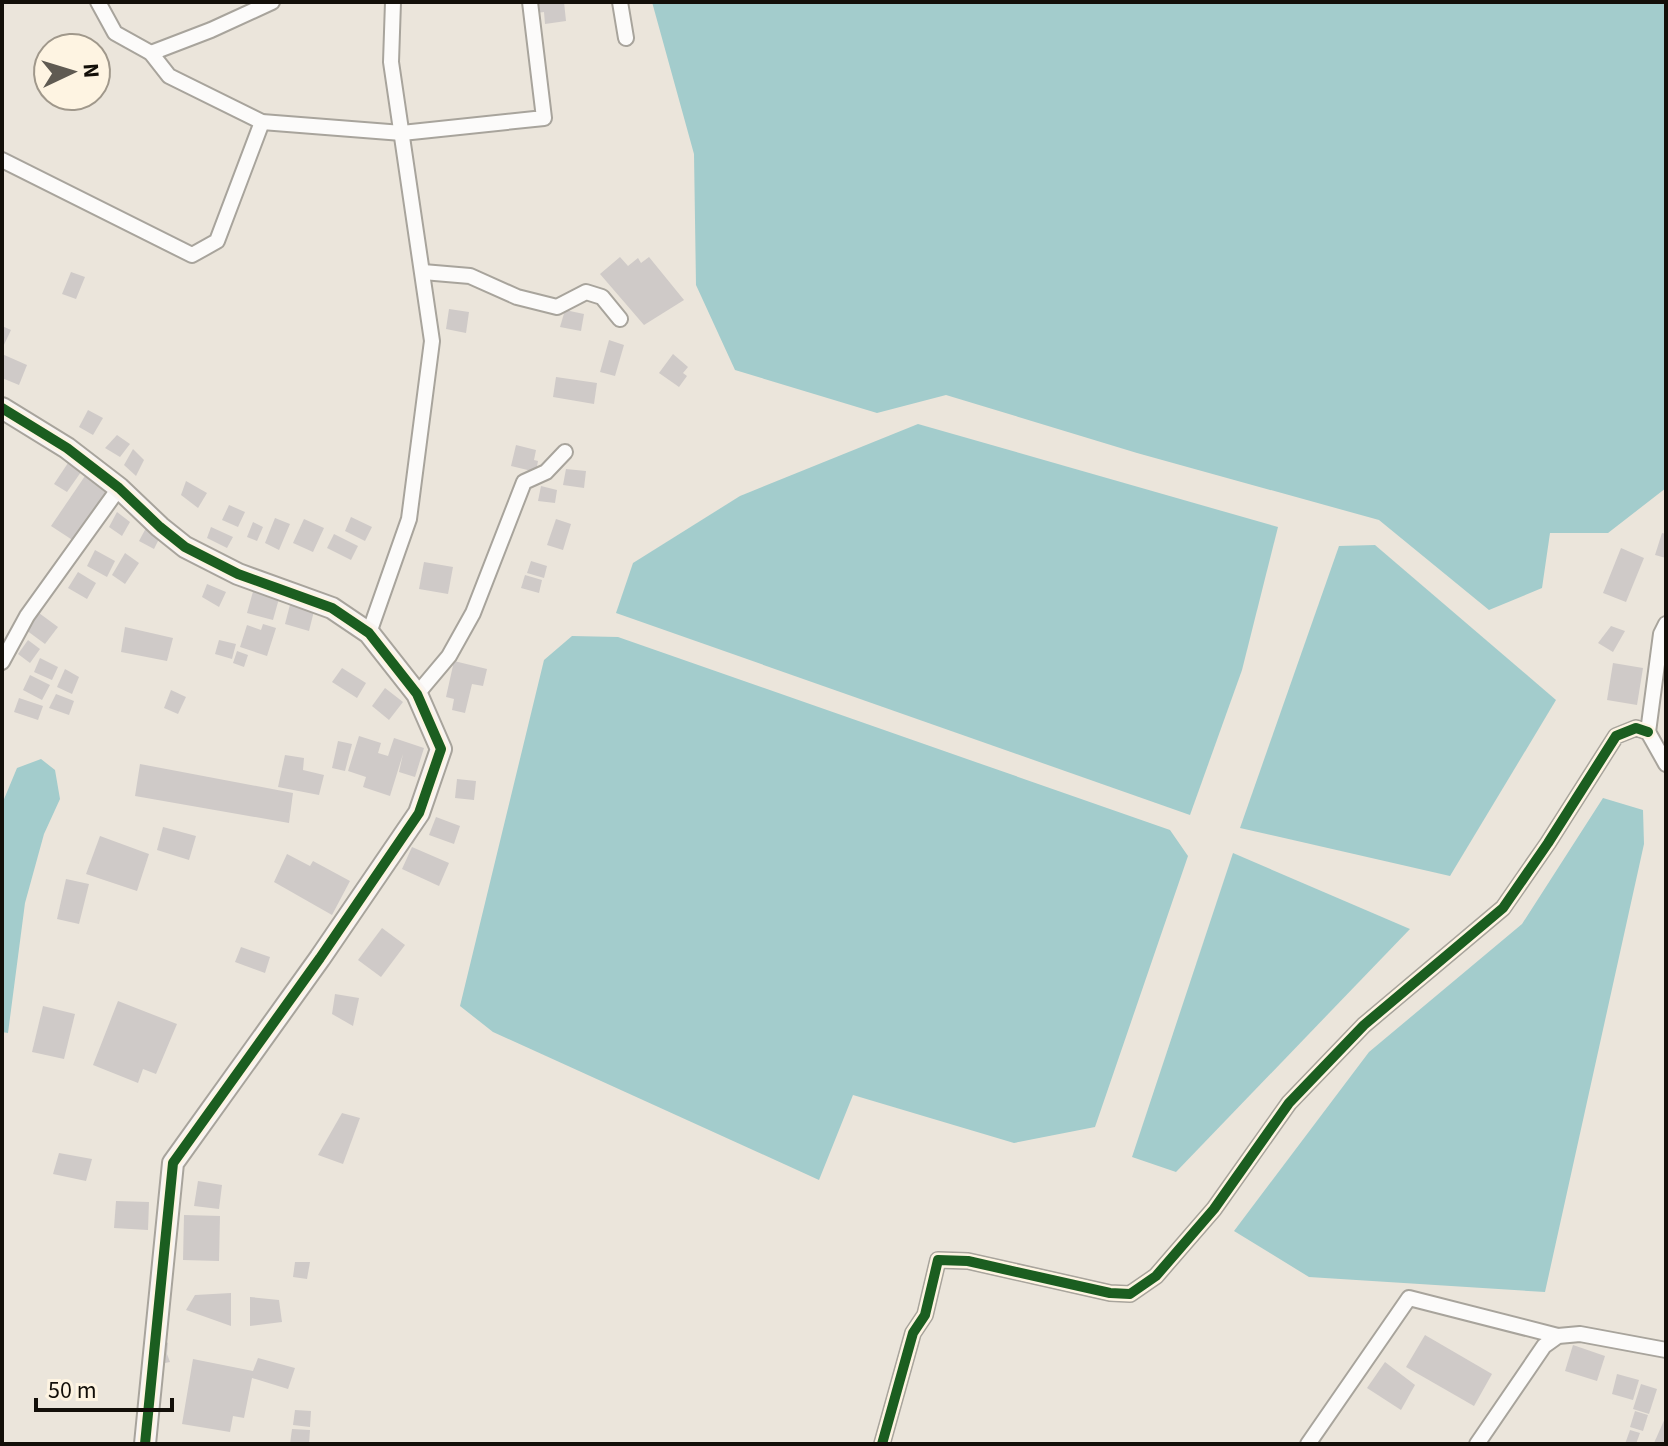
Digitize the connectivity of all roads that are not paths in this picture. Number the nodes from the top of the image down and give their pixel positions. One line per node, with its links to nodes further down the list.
1 (98, 2): 7 (street)
2 (272, 2): 7 (street)
3 (393, 2): 9 (street)
4 (530, 2): 9 (street)
5 (620, 2): 6 (street)
6 (626, 38)
7 (151, 53): 8 (street)
8 (262, 122): 9 (street); 10 (street)
9 (402, 133): 11 (street)
10 (2, 160)
11 (423, 272): 12 (street); 17 (street)
12 (620, 319)
13 (2, 408): 15 (street)
14 (565, 452): 19 (street)
15 (119, 488): 17 (street); 18 (street)
16 (1666, 624): 20 (street)
17 (369, 633): 19 (street)
18 (2, 662)
19 (417, 694): 24 (street)
20 (1648, 732): 21 (street); 25 (street)
21 (1666, 764)
22 (1558, 1336): 23 (street); 26 (street); 27 (street)
23 (1666, 1350)
24 (145, 1444)
25 (882, 1444)
26 (1308, 1444)
27 (1477, 1444)

